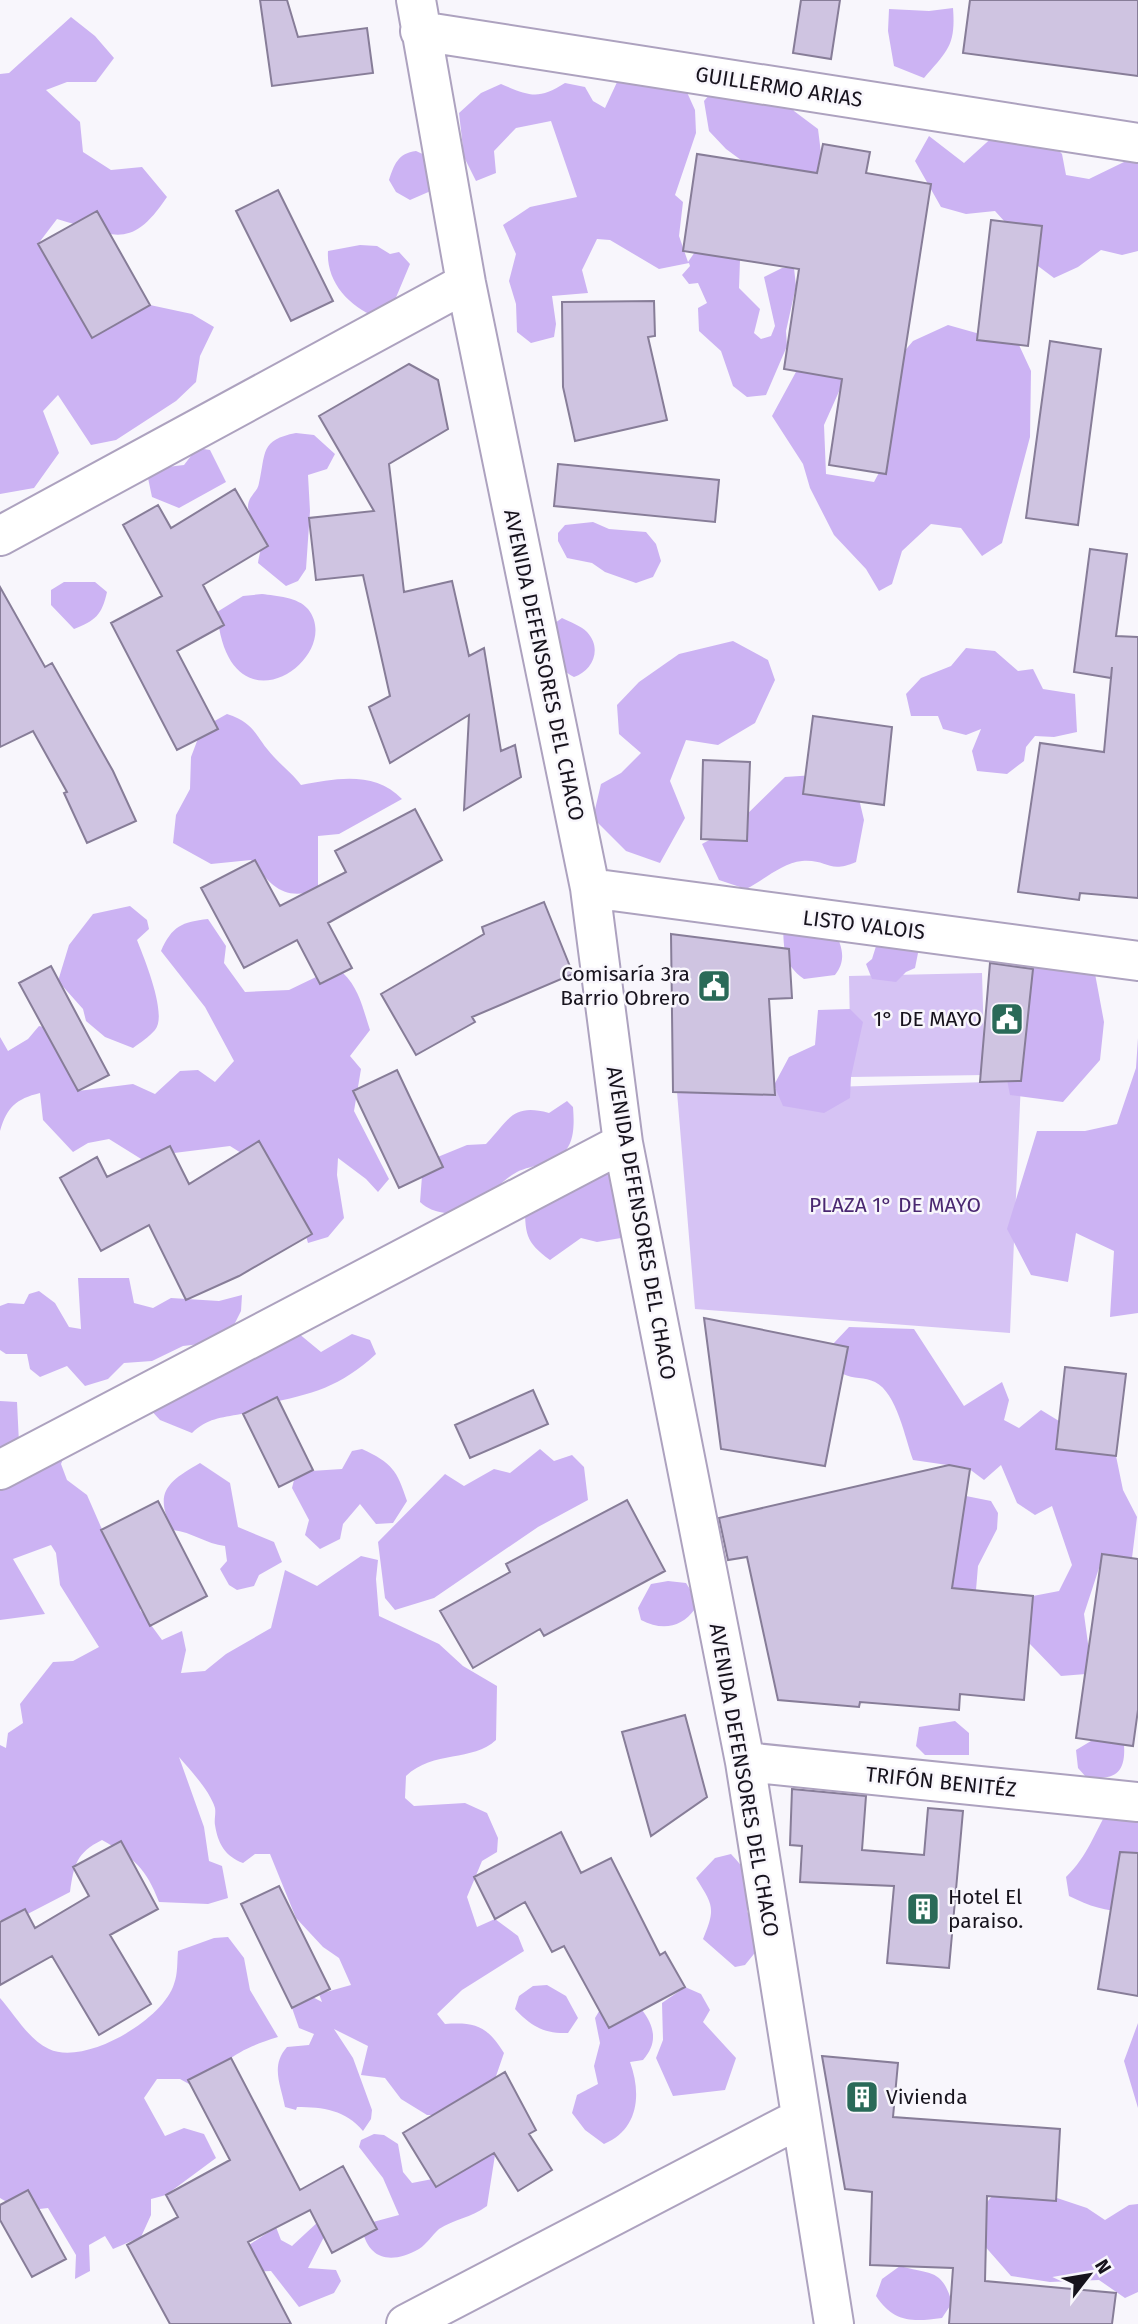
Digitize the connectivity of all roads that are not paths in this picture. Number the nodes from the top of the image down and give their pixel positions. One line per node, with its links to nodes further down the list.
1 (418, 15): 2 (street, GUILLERMO ARIAS); 3 (street, AVENIDA DEFENSORES DEL CHACO)
2 (1138, 143)
3 (466, 283): 4 (street); 5 (street, AVENIDA DEFENSORES DEL CHACO)
4 (0, 536)
5 (590, 888): 6 (street, LISTO VALOIS); 7 (street, AVENIDA DEFENSORES DEL CHACO)
6 (1138, 961)
7 (623, 1143): 8 (street); 9 (street, AVENIDA DEFENSORES DEL CHACO)
8 (0, 1470)
9 (745, 1762): 10 (street, TRIFÓN BENITÉZ); 11 (street, AVENIDA DEFENSORES DEL CHACO)
10 (1138, 1802)
11 (799, 2119): 12 (street); 13 (street, AVENIDA DEFENSORES DEL CHACO)
12 (406, 2324)
13 (834, 2324)

